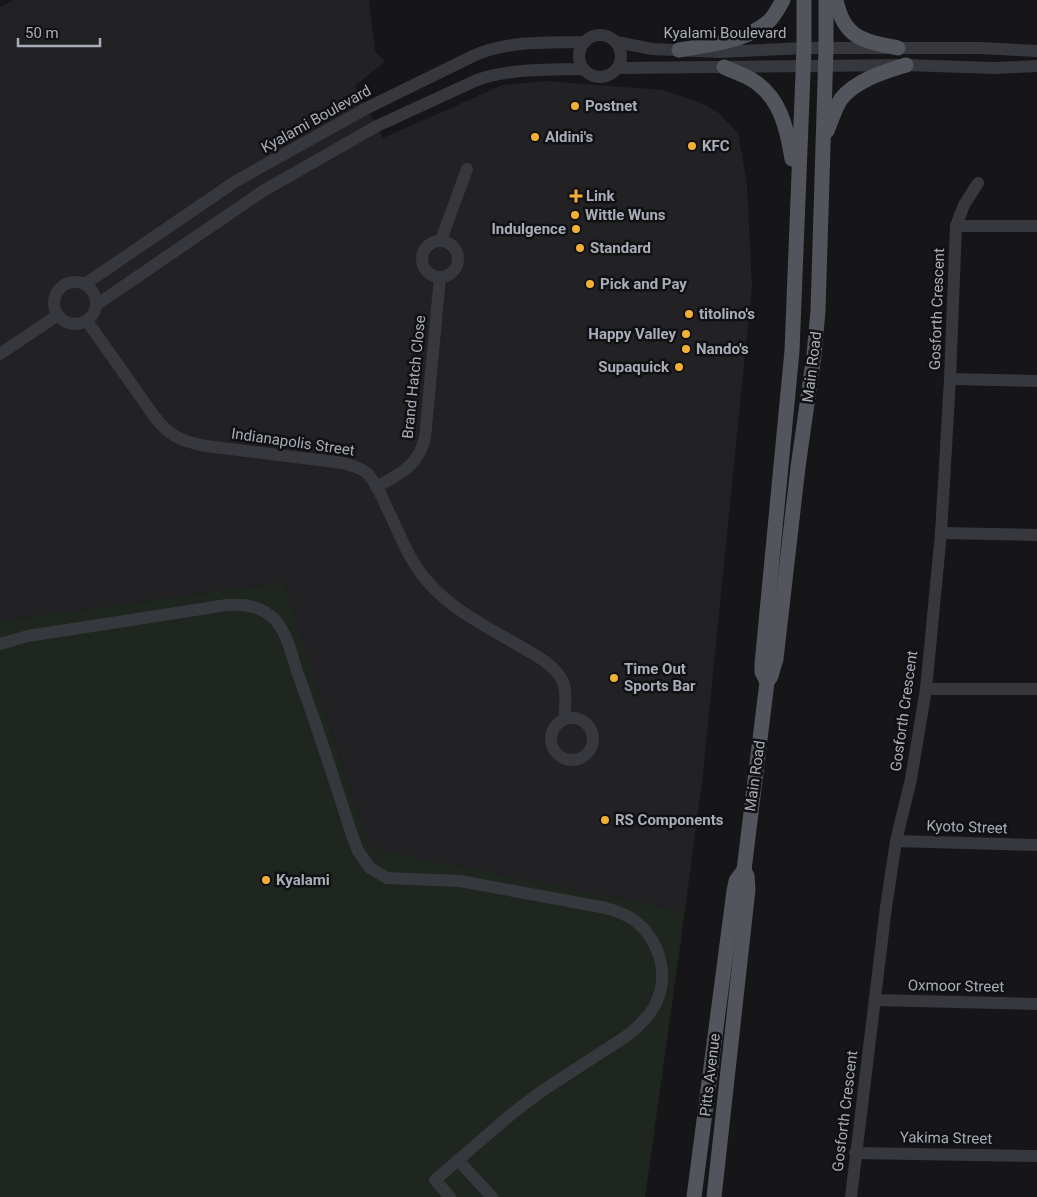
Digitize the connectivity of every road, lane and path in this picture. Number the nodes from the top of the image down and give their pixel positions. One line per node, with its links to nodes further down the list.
1 (784, 0): 11 (main road)
2 (804, 0): 7 (main road)
3 (826, 0): 8 (main road)
4 (836, 0): 9 (main road)
5 (585, 42): 6 (street, Kyalami Boulevard); 20 (street); 29 (street, Kyalami Boulevard)
6 (616, 42): 11 (street, Kyalami Boulevard); 19 (street)
7 (804, 48): 8 (street, Kyalami Boulevard); 11 (street, Kyalami Boulevard); 18 (main road, Main Road)
8 (826, 48): 9 (street, Kyalami Boulevard); 14 (main road, Main Road)
9 (898, 48): 10 (street, Kyalami Boulevard)
10 (935, 48): 12 (street, Kyalami Boulevard); 15 (street)
11 (679, 50)
12 (1037, 51)
13 (906, 65): 14 (street); 15 (street); 21 (main road)
14 (826, 66): 18 (street); 21 (main road, Main Road)
15 (935, 66): 16 (street)
16 (1037, 66)
17 (724, 67): 18 (street); 19 (street); 24 (main road)
18 (803, 67): 24 (main road, Main Road)
19 (618, 68): 20 (street)
20 (584, 69): 30 (street)
21 (824, 140): 40 (main road, Main Road)
22 (466, 169): 27 (street)
23 (978, 183): 25 (street, Gosforth Crescent)
24 (797, 193): 40 (main road, Main Road)
25 (956, 226): 26 (street); 34 (street, Gosforth Crescent)
26 (1037, 226)
27 (441, 240): 28 (street); 28 (street)
28 (440, 277): 36 (street, Brand Hatch Close)
29 (85, 284): 30 (street); 31 (street)
30 (96, 305): 32 (street)
31 (58, 315): 32 (street); 33 (street)
32 (87, 321): 36 (street, Indianapolis Street)
33 (0, 354)
34 (950, 379): 35 (street); 37 (street, Gosforth Crescent)
35 (1037, 381)
36 (376, 487): 43 (street, Indianapolis Street)
37 (941, 533): 38 (street); 41 (street, Gosforth Crescent)
38 (1037, 535)
39 (0, 644): 51 (street)
40 (767, 682): 46 (main road, Main Road)
41 (926, 689): 42 (street); 44 (street, Gosforth Crescent)
42 (1037, 689)
43 (562, 721)
44 (896, 841): 45 (street, Kyoto Street); 47 (street, Gosforth Crescent)
45 (1037, 845)
46 (733, 954): 54 (main road, Pitts Avenue); 55 (main road, Pitts Avenue)
47 (874, 1000): 48 (street, Oxmoor Street); 49 (street, Gosforth Crescent)
48 (1037, 1004)
49 (856, 1153): 50 (street, Yakima Street); 56 (street, Gosforth Crescent)
50 (1037, 1156)
51 (458, 1160): 52 (street); 53 (street)
52 (450, 1197)
53 (492, 1197)
54 (694, 1197)
55 (714, 1197)
56 (851, 1197)

